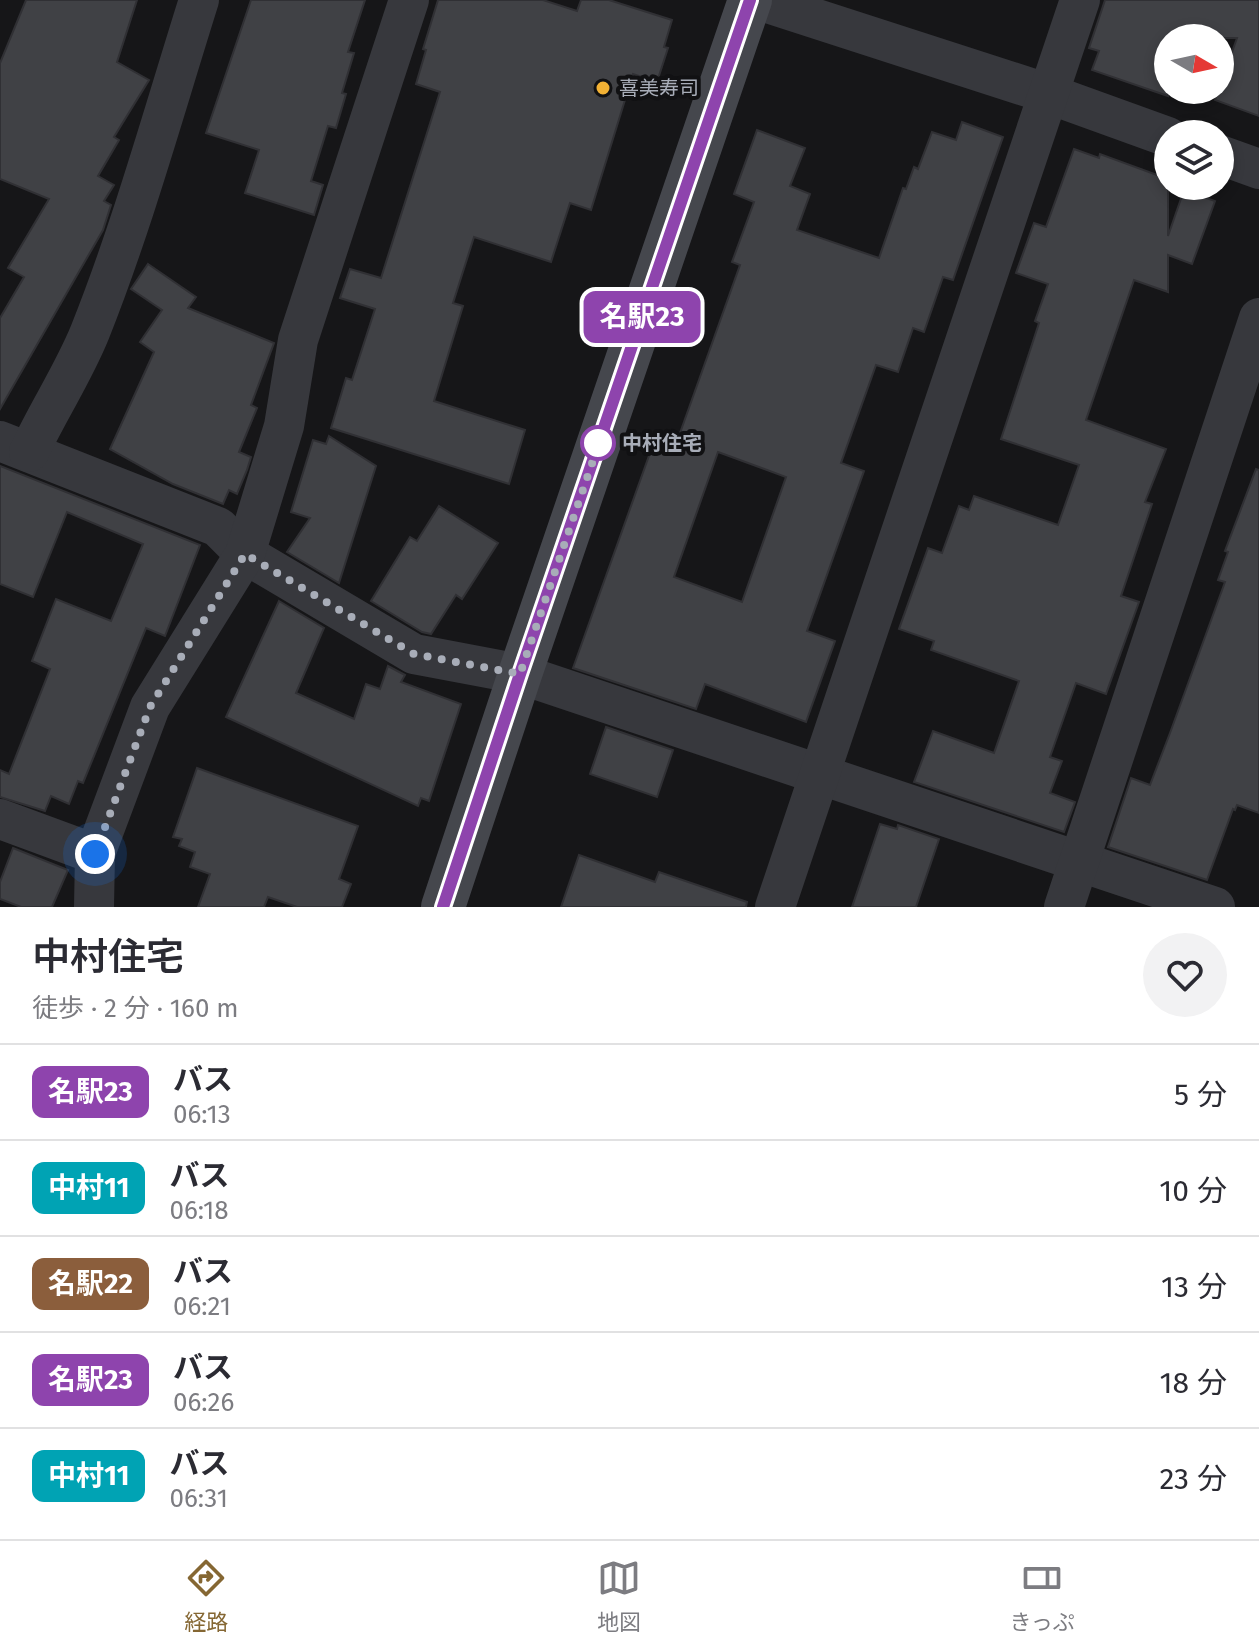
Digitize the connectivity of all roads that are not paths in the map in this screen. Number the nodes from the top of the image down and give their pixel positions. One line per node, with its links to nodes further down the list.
1 (199, 0): 11 (street)
2 (409, 0): 12 (street)
3 (750, 0): 13 (street)
4 (758, 0): 6 (street)
5 (1080, 0): 6 (street)
6 (1049, 94): 7 (street); 14 (street)
7 (1154, 132)
8 (1234, 160): 9 (street)
9 (1259, 169)
10 (1259, 318): 17 (street)
11 (14, 446): 12 (street)
12 (245, 554): 13 (street); 16 (street)
13 (520, 674): 14 (street); 19 (street)
14 (818, 774): 17 (street); 20 (street)
15 (0, 819): 16 (street)
16 (95, 854): 18 (street)
17 (1079, 861): 21 (street); 22 (street)
18 (94, 907)
19 (443, 907)
20 (775, 907)
21 (1064, 907)
22 (1215, 907)

